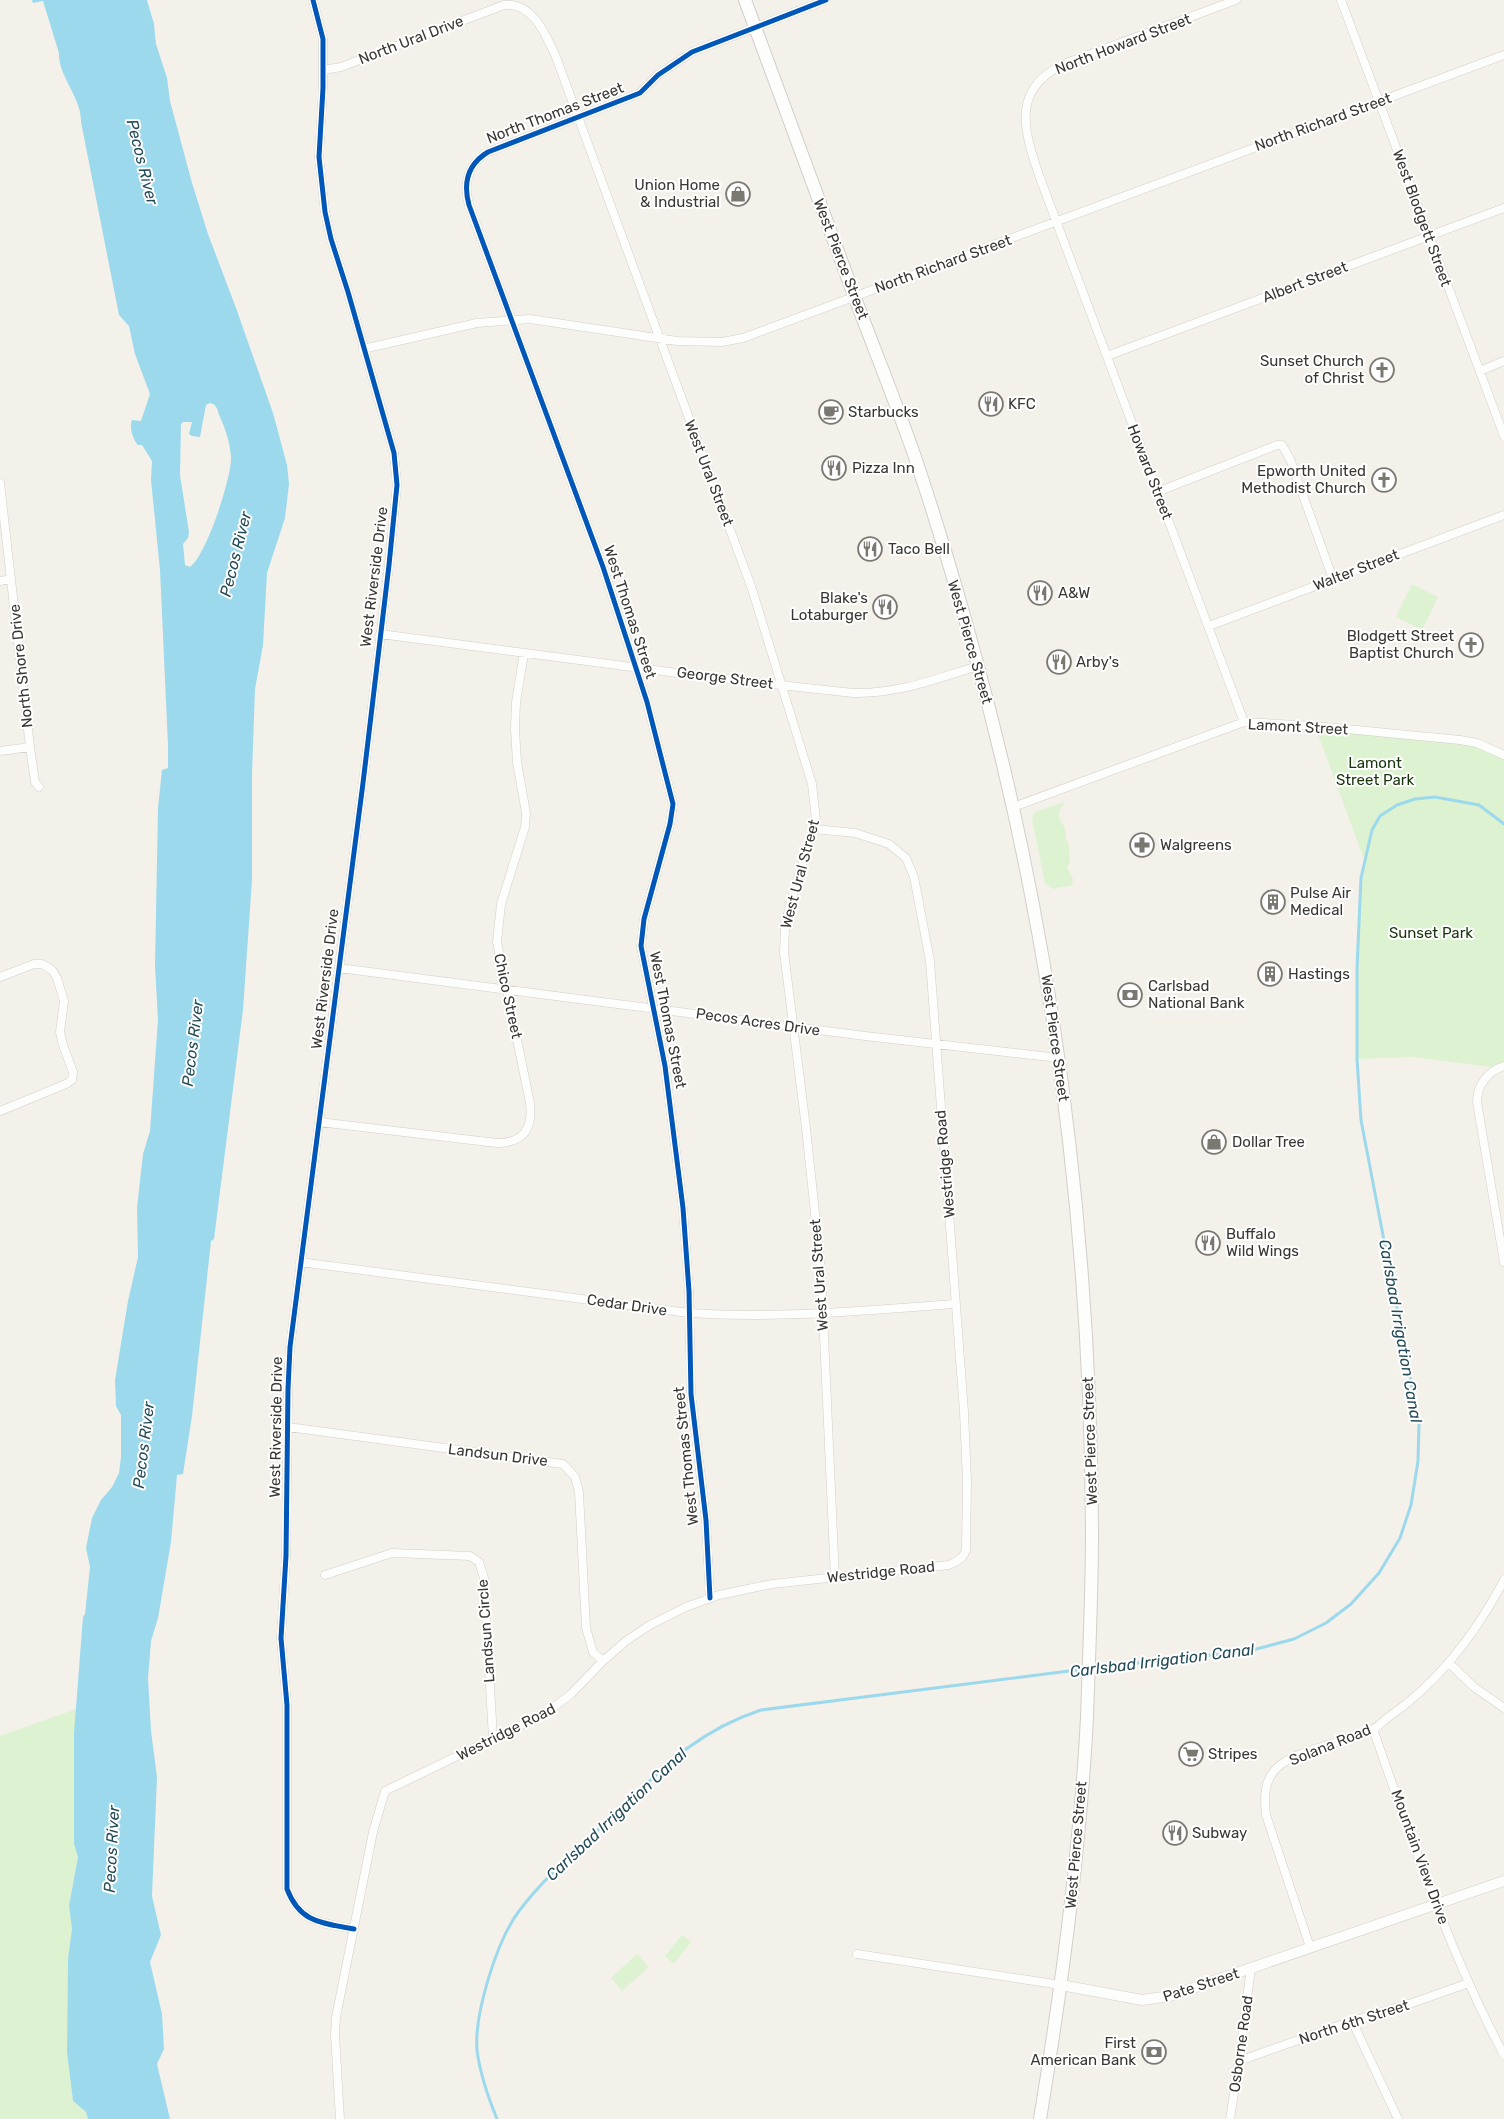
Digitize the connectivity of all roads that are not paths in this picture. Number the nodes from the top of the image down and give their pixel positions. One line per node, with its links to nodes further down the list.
1 (313, 0): 8 (street, West Riverside Drive)
2 (744, 0): 6 (highway, West Pierce Street)
3 (826, 0): 6 (street, North Thomas Street)
4 (1236, 0): 13 (street, North Howard Street)
5 (1341, 0): 9 (street, West Blodgett Street)
6 (755, 28): 10 (street, North Thomas Street); 15 (highway, West Pierce Street)
7 (1504, 55): 9 (street, North Richard Street)
8 (323, 70): 10 (street, North Ural Drive); 18 (street, West Riverside Drive)
9 (1379, 102): 13 (street, North Richard Street); 14 (street, West Blodgett Street)
10 (577, 118): 12 (street, North Thomas Street); 17 (street, West Ural Street)
11 (1504, 208): 14 (street, Albert Street)
12 (472, 213): 16 (street, West Thomas Street)
13 (1056, 221): 15 (street, North Richard Street); 19 (street, Howard Street)
14 (1428, 236): 19 (street, Albert Street); 21 (street, West Blodgett Street)
15 (855, 297): 17 (street, North Richard Street); 33 (highway, West Pierce Street)
16 (513, 321): 17 (street, North Richard Street); 18 (street, North Richard Street); 32 (street, West Thomas Street)
17 (658, 338): 34 (street, West Ural Street)
18 (363, 349): 30 (street, West Riverside Drive)
19 (1107, 356): 24 (street, Howard Street)
20 (1504, 361): 21 (street)
21 (1480, 370): 22 (street, West Blodgett Street)
22 (1504, 436)
23 (0, 483): 26 (street, North Shore Drive)
24 (1157, 492): 27 (street); 29 (street, Howard Street)
25 (1504, 515): 27 (street, Walter Street)
26 (11, 579): 28 (street); 36 (street, North Shore Drive)
27 (1333, 579): 29 (street, Walter Street)
28 (0, 580)
29 (1209, 626): 35 (street, Howard Street)
30 (380, 634): 31 (street, George Street); 42 (street, West Riverside Drive)
31 (524, 652): 32 (street, George Street); 44 (street, Chico Street)
32 (636, 666): 34 (street, George Street); 45 (street, West Thomas Street)
33 (978, 666): 34 (street, George Street); 40 (highway, West Pierce Street)
34 (782, 684): 41 (street, West Ural Street)
35 (1244, 722): 38 (street, Lamont Street); 40 (street, Lamont Street)
36 (30, 747): 37 (street); 39 (street, North Shore Drive)
37 (0, 751)
38 (1504, 755)
39 (39, 787)
40 (1013, 807): 48 (highway, West Pierce Street)
41 (814, 829): 46 (street, West Ural Street); 47 (street, Westridge Road)
42 (339, 968): 44 (street, Pecos Acres Drive); 51 (street, West Riverside Drive)
43 (0, 977): 50 (street)
44 (506, 989): 45 (street, Pecos Acres Drive); 51 (street, Chico Street)
45 (652, 1007): 46 (street, Pecos Acres Drive); 55 (street, West Thomas Street)
46 (794, 1026): 47 (street, Pecos Acres Drive); 56 (street, West Ural Street)
47 (936, 1045): 48 (street, Pecos Acres Drive); 54 (street, Westridge Road)
48 (1059, 1058): 74 (highway, West Pierce Street)
49 (1504, 1066): 53 (street)
50 (0, 1110)
51 (319, 1122): 52 (street, West Riverside Drive)
52 (300, 1262): 55 (street, Cedar Drive); 57 (street, West Riverside Drive)
53 (1504, 1262)
54 (956, 1304): 56 (street, Cedar Drive); 59 (street, Westridge Road)
55 (689, 1313): 56 (street, Cedar Drive); 61 (street, West Thomas Street)
56 (822, 1313): 59 (street, West Ural Street)
57 (288, 1427): 62 (street, Landsun Drive); 69 (street, West Riverside Drive)
58 (325, 1575): 66 (street, Landsun Circle)
59 (835, 1578): 61 (street, Westridge Road)
60 (1504, 1580): 63 (street, Solana Road)
61 (710, 1598): 62 (street, Westridge Road)
62 (603, 1661): 66 (street, Westridge Road)
63 (1449, 1664): 64 (street); 65 (street, Solana Road)
64 (1504, 1708)
65 (1373, 1730): 68 (street, Mountain View Drive); 70 (street, Solana Road)
66 (493, 1739): 69 (street, Westridge Road)
67 (1504, 1881): 68 (street, Pate Street)
68 (1437, 1904): 70 (street, Pate Street); 73 (street, Mountain View Drive)
69 (354, 1929): 78 (street, Westridge Road)
70 (1310, 1947): 72 (street, Pate Street)
71 (856, 1954): 74 (street, Pate Street)
72 (1250, 1968): 74 (street, Pate Street); 77 (street, Osborne Road)
73 (1469, 1984): 75 (street, North 6th Street); 76 (street, Mountain View Drive)
74 (1061, 1985): 79 (highway, West Pierce Street)
75 (1352, 2021): 77 (street, North 6th Street); 81 (street)
76 (1503, 2052)
77 (1240, 2060): 80 (street, Osborne Road)
78 (340, 2119)
79 (1040, 2119)
80 (1230, 2119)
81 (1398, 2119)

